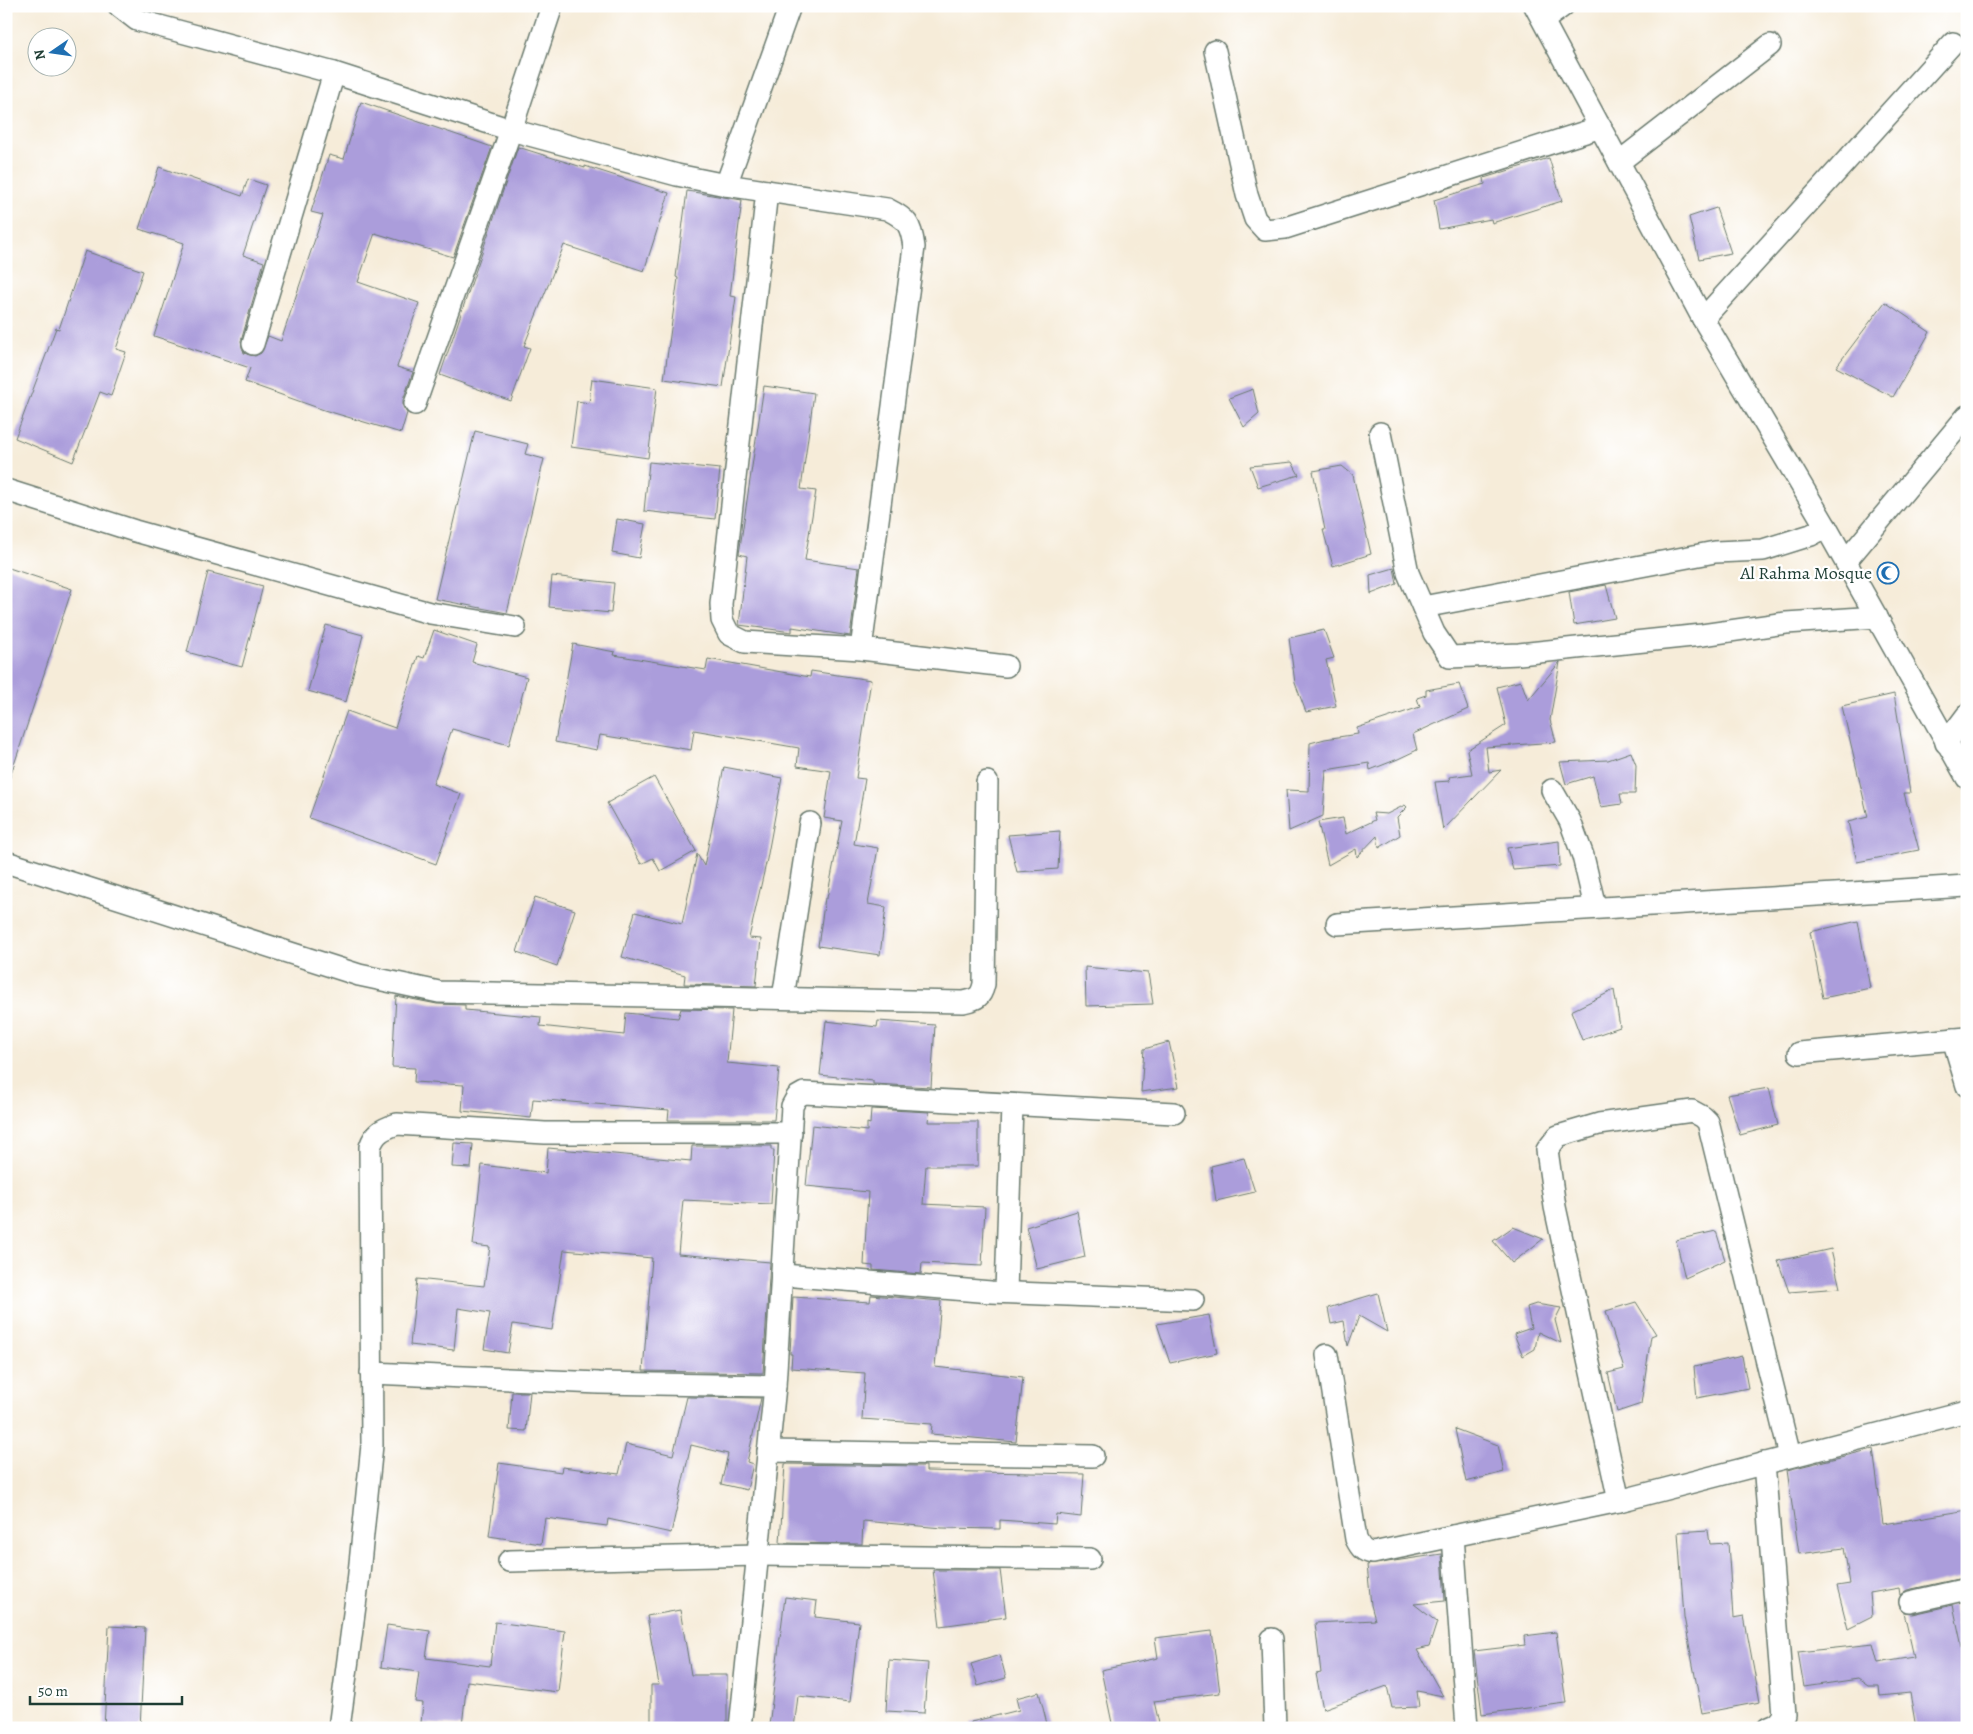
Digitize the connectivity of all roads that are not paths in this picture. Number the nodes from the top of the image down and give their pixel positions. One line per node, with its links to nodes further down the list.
1 (119, 6): 9 (street)
2 (552, 6): 11 (street)
3 (790, 6): 13 (street)
4 (1563, 6): 5 (street)
5 (1540, 13): 10 (street)
6 (1953, 43): 15 (street)
7 (1770, 45): 12 (street)
8 (1215, 51): 10 (street)
9 (334, 73): 11 (street); 16 (street)
10 (1601, 127): 12 (street)
11 (511, 130): 13 (street); 17 (street)
12 (1619, 162): 15 (street)
13 (726, 185): 14 (street)
14 (767, 192): 26 (street); 26 (street)
15 (1702, 319): 21 (street)
16 (253, 344)
17 (415, 404)
18 (1967, 416): 22 (street)
19 (1380, 433): 23 (street)
20 (6, 490): 25 (street)
21 (1826, 527): 22 (street); 23 (street)
22 (1846, 562): 24 (street)
23 (1423, 606): 24 (street)
24 (1877, 617): 29 (street)
25 (515, 627)
26 (861, 649): 27 (street)
27 (1006, 666)
28 (1967, 715): 29 (street)
29 (1946, 743): 30 (street)
30 (1967, 778)
31 (987, 782): 38 (street)
32 (1552, 790): 36 (street)
33 (810, 823): 38 (street)
34 (6, 862): 38 (street)
35 (1967, 886): 36 (street)
36 (1595, 907): 37 (street)
37 (1337, 924)
38 (784, 998)
39 (1960, 1039): 40 (street); 41 (street)
40 (1800, 1053)
41 (1967, 1086)
42 (1012, 1105): 43 (street); 44 (street); 46 (street)
43 (1174, 1114)
44 (791, 1133): 45 (street); 49 (street)
45 (783, 1275): 46 (street); 50 (street)
46 (1006, 1292): 47 (street)
47 (1193, 1300)
48 (1327, 1355): 57 (street)
49 (371, 1373): 50 (street); 64 (street)
50 (775, 1386): 52 (street)
51 (1967, 1411): 54 (street)
52 (768, 1451): 53 (street); 58 (street)
53 (1093, 1456)
54 (1790, 1456): 55 (street); 56 (street)
55 (1764, 1463): 56 (street); 68 (street)
56 (1619, 1501): 57 (street)
57 (1453, 1536): 67 (street)
58 (758, 1555): 59 (street); 60 (street); 65 (street)
59 (1090, 1559)
60 (509, 1561)
61 (1966, 1592): 62 (street)
62 (1910, 1602)
63 (1272, 1638): 66 (street)
64 (338, 1728)
65 (740, 1728)
66 (1275, 1728)
67 (1467, 1728)
68 (1768, 1728)

